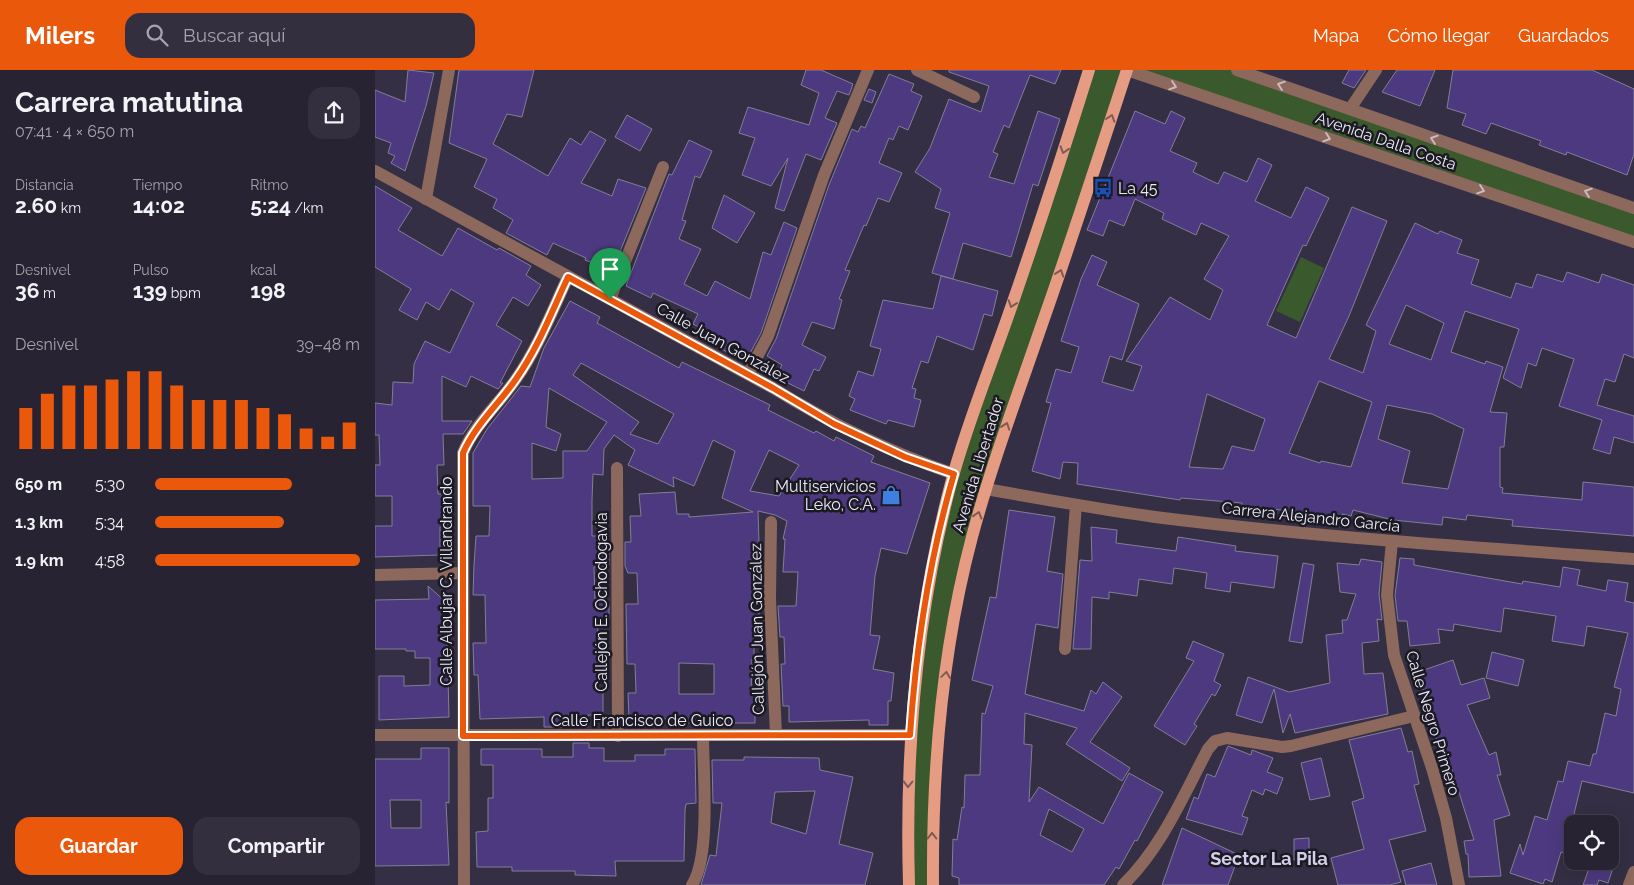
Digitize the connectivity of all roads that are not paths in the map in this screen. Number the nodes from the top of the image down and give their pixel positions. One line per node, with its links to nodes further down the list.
1 (449, 70): 12 (street)
2 (868, 70): 17 (street)
3 (917, 70): 8 (street)
4 (1089, 70): 19 (main road, Avenida Libertador, one-way to 19)
5 (1127, 70): 14 (street, Avenida Dalla Costa, one-way to 14); 20 (main road, Avenida Libertador, one-way to 5)
6 (1237, 70): 9 (street, Avenida Dalla Costa, one-way to 6)
7 (1376, 70): 9 (street)
8 (974, 97)
9 (1350, 109): 13 (street, Avenida Dalla Costa, one-way to 9)
10 (663, 167): 16 (street)
11 (375, 171): 12 (street, Calle Juan González)
12 (426, 199): 15 (street, Calle Juan González)
13 (1634, 208)
14 (1634, 242)
15 (568, 277): 16 (street, Calle Juan González); 25 (street, Calle Albujar C. Villandrando)
16 (610, 299): 17 (street, Calle Juan González)
17 (748, 374): 19 (street, Calle Juan González)
18 (617, 468): 33 (street, Callejón E. Ochodogavia)
19 (954, 474): 31 (main road, Avenida Libertador)
20 (986, 489): 21 (street, Carrera Alejandro García); 39 (main road, Avenida Libertador, one-way to 20)
21 (1076, 504): 23 (street, Carrera Alejandro García); 27 (street)
22 (771, 522): 30 (street, Callejón Juan González)
23 (1392, 541): 24 (street, Carrera Alejandro García); 28 (street, Calle Negro Primero)
24 (1634, 559)
25 (463, 573): 26 (street); 32 (street, Calle Albujar C. Villandrando)
26 (375, 575)
27 (1065, 649)
28 (1415, 716): 40 (street); 41 (street, Calle Negro Primero)
29 (375, 735): 32 (street, Calle Francisco de Guico)
30 (776, 735): 31 (street, Calle Francisco de Guico); 34 (street, Calle Francisco de Guico)
31 (910, 735): 38 (main road, Avenida Libertador, one-way to 38)
32 (463, 736): 33 (street, Calle Francisco de Guico); 36 (street, Calle Albujar C. Villandrando)
33 (618, 736): 34 (street, Calle Francisco de Guico)
34 (703, 736): 37 (street)
35 (1634, 872): 42 (street)
36 (464, 885)
37 (692, 885)
38 (909, 885)
39 (933, 885)
40 (1123, 885)
41 (1459, 885)
42 (1629, 885)

